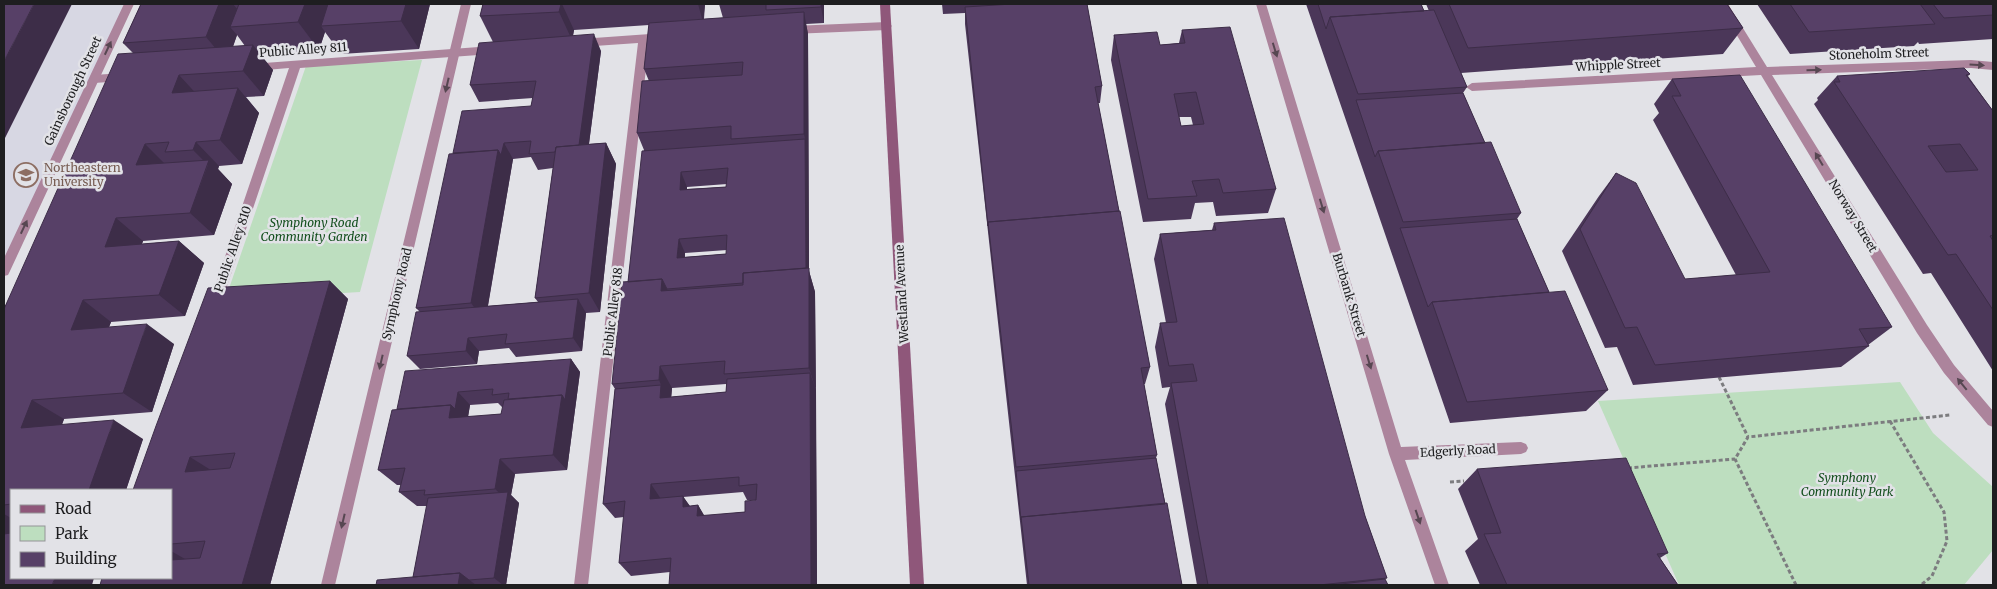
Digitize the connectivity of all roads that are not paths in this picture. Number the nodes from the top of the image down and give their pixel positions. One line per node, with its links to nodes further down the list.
1 (129, 4): 18 (street, Gainsborough Street, one-way to 1)
2 (466, 4): 12 (street, Symphony Road)
3 (885, 4): 6 (main road, Westland Avenue)
4 (1261, 4): 24 (street, Burbank Street, one-way to 24)
5 (1723, 4): 16 (street, Norway Street)
6 (887, 26): 7 (street); 27 (main road, Westland Avenue)
7 (777, 31)
8 (672, 37): 9 (street)
9 (644, 38): 10 (street); 26 (street, Public Alley 818)
10 (565, 45)
11 (506, 49): 12 (street, Public Alley 811)
12 (455, 53): 13 (street, Public Alley 811); 25 (street, Symphony Road, one-way to 25)
13 (296, 64): 15 (street, Public Alley 811); 21 (street, Public Alley 810)
14 (1993, 66): 16 (street, Stoneholm Street, one-way to 14)
15 (238, 68)
16 (1766, 71): 19 (street, Whipple Street); 22 (street, Norway Street, one-way to 16)
17 (132, 76): 18 (street)
18 (94, 80): 20 (street, Gainsborough Street, one-way to 18)
19 (1472, 87)
20 (4, 271)
21 (209, 320)
22 (1993, 421)
23 (1521, 448): 24 (street, Edgerly Road)
24 (1396, 454): 28 (street, Burbank Street, one-way to 28)
25 (328, 585)
26 (581, 585)
27 (917, 585)
28 (1442, 585)

